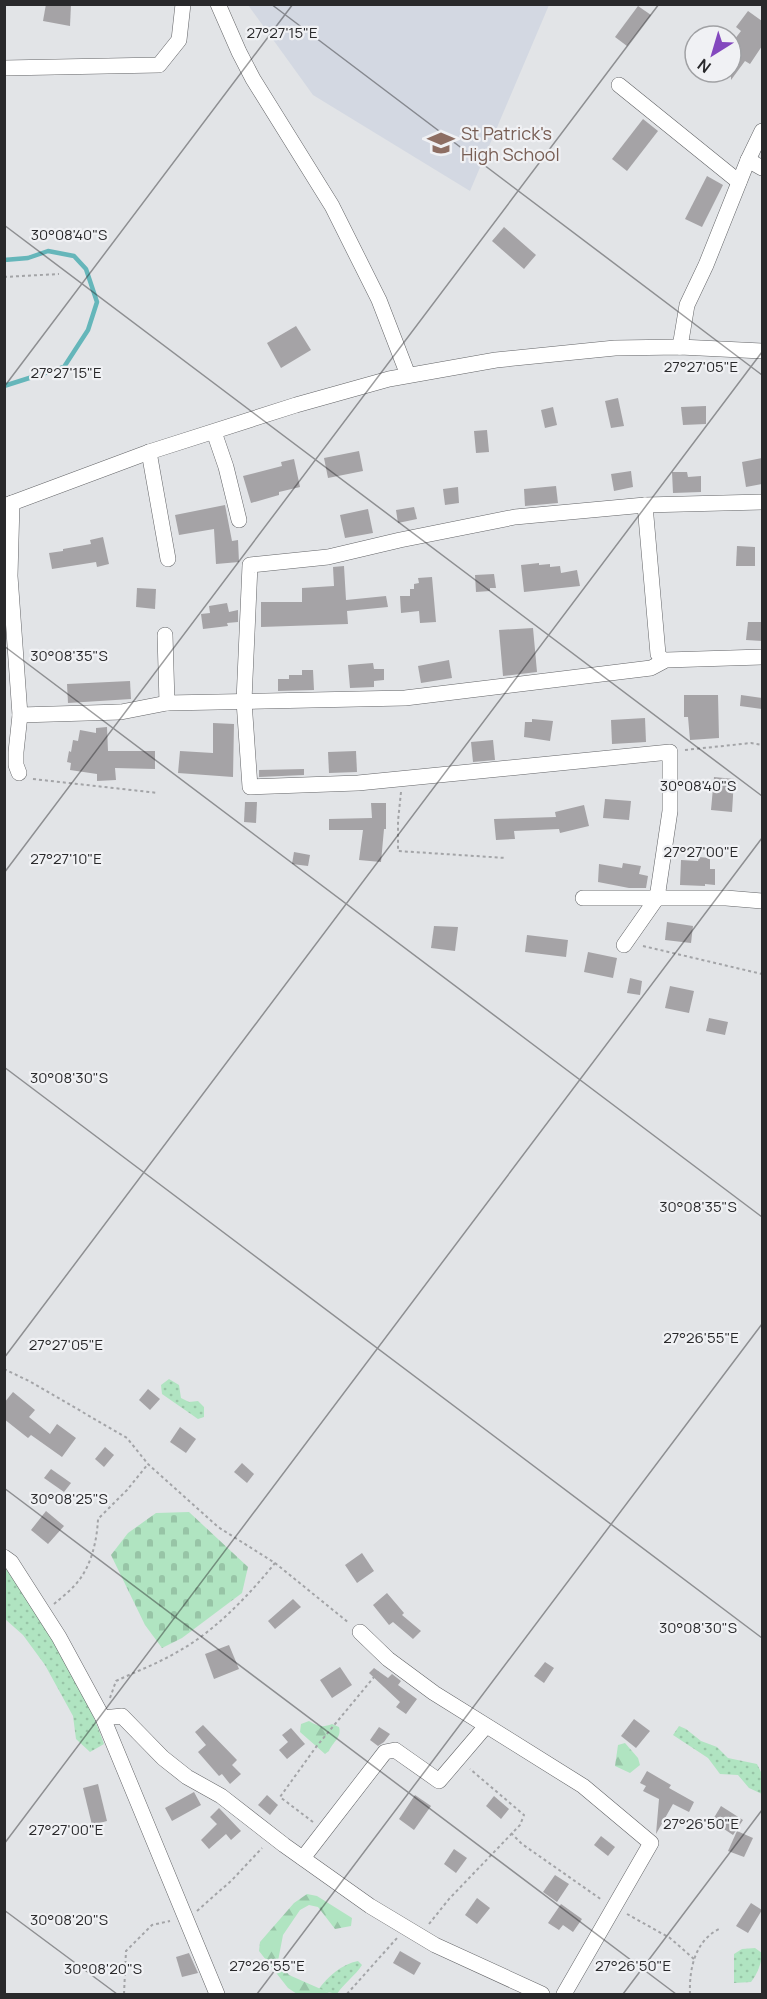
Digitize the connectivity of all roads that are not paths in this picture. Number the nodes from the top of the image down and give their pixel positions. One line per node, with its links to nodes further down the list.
1 (183, 4): 3 (street)
2 (218, 4): 11 (street)
3 (4, 68)
4 (619, 85): 8 (street)
5 (762, 131): 6 (street)
6 (748, 159): 7 (street); 8 (street)
7 (762, 168)
8 (739, 182): 9 (street)
9 (680, 347): 10 (street); 11 (street)
10 (762, 351)
11 (408, 375): 12 (street)
12 (214, 432): 13 (street); 17 (street)
13 (149, 452): 15 (street); 18 (street)
14 (762, 502): 16 (street)
15 (8, 505): 24 (street)
16 (645, 505): 21 (street); 22 (street)
17 (239, 520)
18 (168, 559)
19 (165, 634): 23 (street)
20 (762, 657): 21 (street)
21 (663, 661): 22 (street)
22 (244, 701): 23 (street); 27 (street)
23 (167, 702): 24 (street)
24 (20, 715): 25 (street)
25 (19, 773)
26 (583, 898): 27 (street)
27 (657, 898): 28 (street); 29 (street)
28 (762, 900)
29 (628, 939)
30 (4, 1557): 32 (street)
31 (360, 1632): 33 (street)
32 (109, 1718): 34 (street); 35 (street)
33 (486, 1726): 34 (street); 37 (street)
34 (303, 1858): 36 (street)
35 (217, 1995)
36 (542, 1995)
37 (564, 1995)

